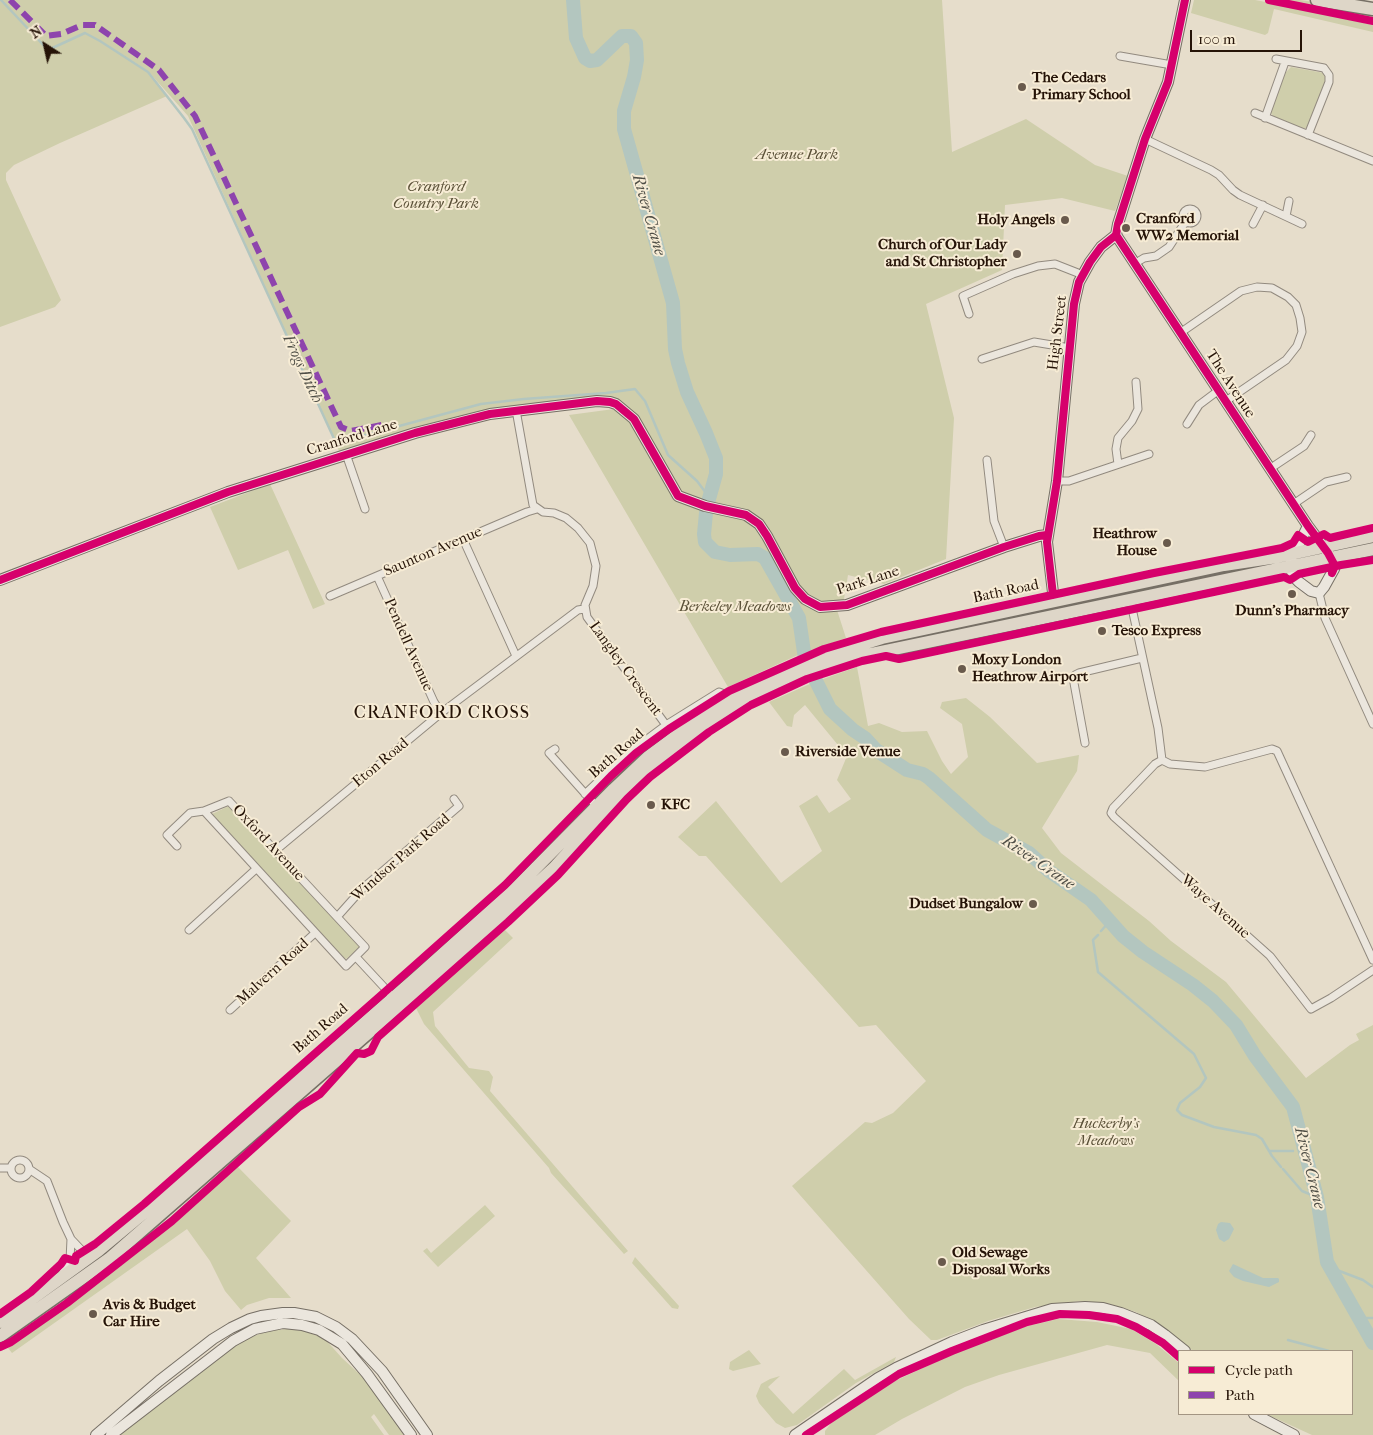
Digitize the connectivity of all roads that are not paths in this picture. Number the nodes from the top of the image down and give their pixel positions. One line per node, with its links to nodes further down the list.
1 (1185, 0): 7 (street)
2 (1317, 0): 3 (highway)
3 (1373, 9)
4 (1120, 56): 7 (street)
5 (1276, 59): 6 (street)
6 (1285, 62): 9 (street); 10 (street)
7 (1172, 65): 11 (street)
8 (1255, 114): 9 (street)
9 (1265, 118): 10 (street)
10 (1308, 135): 12 (street)
11 (1145, 139): 14 (street); 19 (street)
12 (1373, 161)
13 (1289, 201): 15 (street)
14 (1262, 206): 15 (street); 17 (street)
15 (1286, 216): 18 (street)
16 (1186, 221): 20 (street)
17 (1253, 224)
18 (1302, 224)
19 (1116, 235): 20 (street, The Avenue); 21 (street, High Street)
20 (1134, 264): 23 (street, The Avenue)
21 (1083, 275): 22 (street); 24 (street, High Street)
22 (969, 314)
23 (1180, 333): 27 (street, The Avenue); 28 (street)
24 (1070, 348): 25 (street); 38 (street, High Street)
25 (982, 359)
26 (1136, 382): 35 (street)
27 (1219, 390): 28 (street, The Avenue); 30 (street)
28 (1226, 401): 36 (street, The Avenue)
29 (516, 410): 32 (street, Cranford Lane); 39 (street, Cranford Lane); 42 (street)
30 (1187, 424)
31 (1311, 435): 36 (street)
32 (346, 454): 41 (street); 54 (street, Cranford Lane)
33 (1149, 454): 35 (street)
34 (986, 460): 48 (street)
35 (1118, 464): 38 (street)
36 (1271, 468): 40 (street, The Avenue)
37 (1347, 477): 40 (street)
38 (1057, 481): 44 (street, High Street)
39 (678, 496): 48 (street, Park Lane)
40 (1295, 504): 43 (street, The Avenue)
41 (365, 509)
42 (537, 509): 46 (street, Saunton Avenue); 60 (street, Langley Crescent)
43 (1308, 526): 47 (street, The Avenue); 50 (street)
44 (1047, 535): 48 (street, Park Lane); 59 (street, High Street)
45 (1373, 536): 47 (highway, Bath Road)
46 (464, 539): 53 (street, Saunton Avenue); 61 (street)
47 (1324, 546): 50 (highway, Bath Road); 51 (street, The Avenue)
48 (1004, 547)
49 (1373, 549): 51 (highway, Bath Road)
50 (1292, 554): 52 (street); 55 (highway, Bath Road)
51 (1331, 558): 52 (highway, Bath Road); 56 (street)
52 (1290, 567): 56 (street); 58 (highway, Bath Road)
53 (377, 576): 57 (street, Saunton Avenue); 66 (street, Pendell Avenue)
54 (0, 580)
55 (1135, 584): 58 (highway); 59 (highway, Bath Road)
56 (1318, 593): 67 (street)
57 (330, 596)
58 (1130, 599): 62 (street); 63 (highway, Bath Road)
59 (1054, 602): 63 (highway, Bath Road)
60 (584, 609): 61 (street, Eton Road); 68 (street, Langley Crescent)
61 (516, 656): 66 (street, Eton Road)
62 (1142, 658): 69 (street); 71 (street)
63 (829, 660): 64 (highway, Bath Road)
64 (803, 670): 65 (highway, Bath Road); 74 (highway, Bath Road)
65 (730, 700): 68 (street); 74 (highway, Bath Road)
66 (441, 712): 77 (street, Eton Road)
67 (1373, 724)
68 (666, 725): 72 (street)
69 (1085, 743)
70 (549, 753): 72 (street)
71 (1162, 760): 83 (street); 84 (street, Waye Avenue)
72 (585, 794): 74 (street)
73 (454, 799): 79 (street, Windsor Park Road)
74 (600, 810): 85 (highway, Bath Road)
75 (204, 812): 76 (street); 77 (street, Oxford Avenue); 78 (street, Oxford Avenue)
76 (177, 846)
77 (276, 850): 79 (street, Oxford Avenue)
78 (256, 869): 80 (street); 81 (street, Oxford Avenue)
79 (337, 917): 82 (street, Oxford Avenue)
80 (189, 930)
81 (315, 933): 82 (street, Oxford Avenue); 86 (street, Malvern Road)
82 (356, 958): 85 (street)
83 (1373, 960)
84 (1373, 970)
85 (397, 1001): 91 (highway, Bath Road)
86 (230, 1010)
87 (0, 1168): 88 (street)
88 (11, 1168): 89 (street); 89 (street)
89 (30, 1168): 90 (street)
90 (71, 1238): 91 (street); 92 (street)
91 (89, 1259): 92 (highway, Bath Road); 94 (highway, Bath Road)
92 (58, 1281): 93 (highway, Bath Road)
93 (0, 1322)
94 (0, 1336)
95 (1183, 1350): 101 (street)
96 (1256, 1415): 102 (street)
97 (96, 1435): 100 (street)
98 (111, 1435): 99 (street)
99 (411, 1435)
100 (427, 1435)
101 (795, 1435)
102 (1294, 1435)

